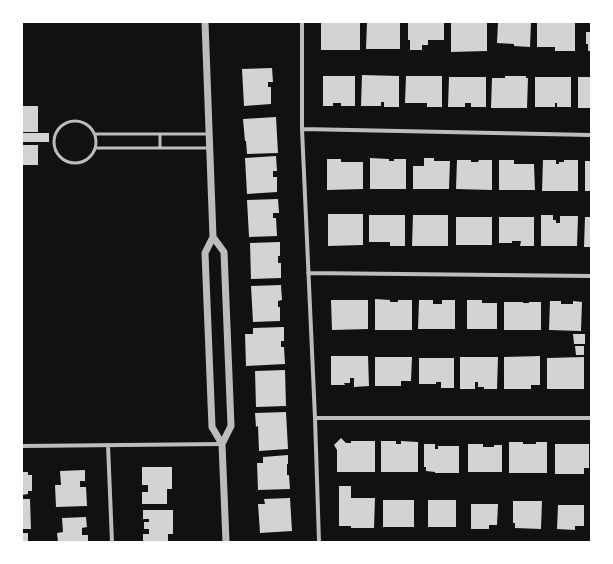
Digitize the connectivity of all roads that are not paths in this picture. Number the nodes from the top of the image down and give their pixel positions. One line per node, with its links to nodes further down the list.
1 (205, 22): 6 (street)
2 (302, 22): 3 (street)
3 (302, 129): 7 (street); 12 (street)
4 (95, 134): 5 (lane); 8 (lane); 8 (lane)
5 (160, 134): 6 (lane); 9 (lane)
6 (209, 134): 10 (street)
7 (591, 134)
8 (95, 148): 9 (lane)
9 (160, 148): 10 (lane)
10 (210, 148): 11 (street)
11 (213, 237): 16 (street); 16 (street)
12 (308, 273): 13 (street); 14 (street)
13 (591, 276)
14 (315, 418): 15 (street); 21 (street)
15 (591, 418)
16 (222, 444): 17 (street); 20 (street)
17 (108, 445): 18 (street); 19 (street)
18 (22, 446)
19 (112, 542)
20 (226, 542)
21 (319, 542)

